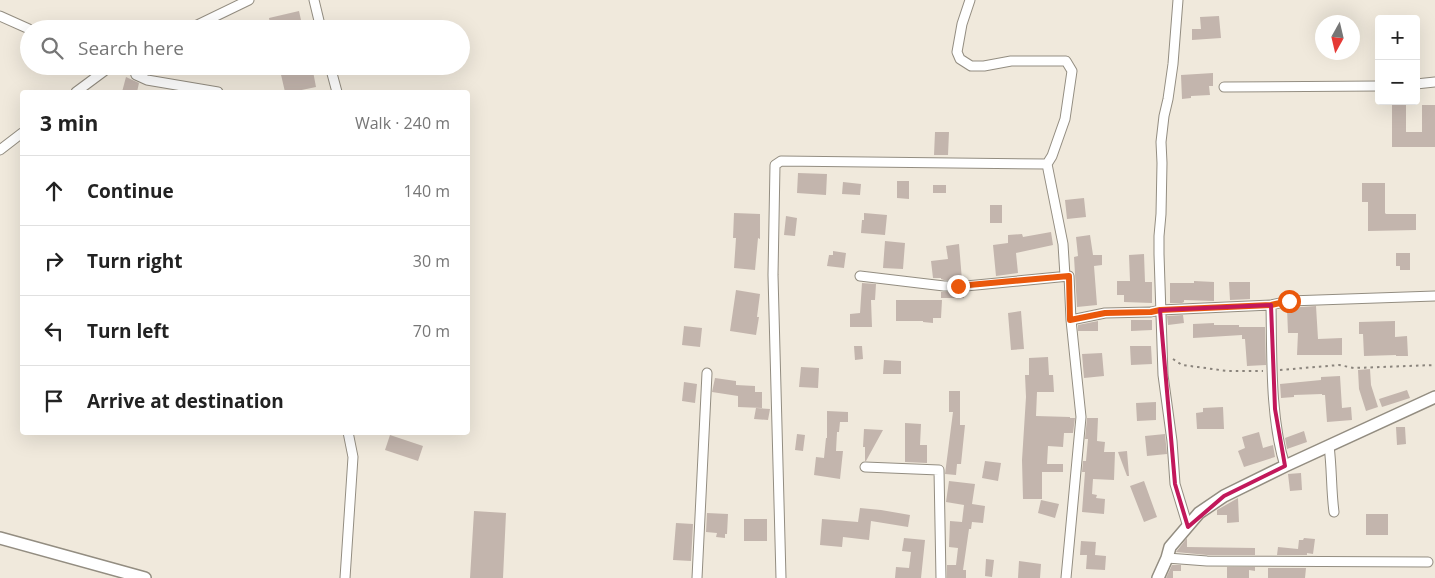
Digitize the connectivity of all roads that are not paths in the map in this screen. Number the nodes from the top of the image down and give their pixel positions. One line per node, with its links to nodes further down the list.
1 (249, 0): 6 (street)
2 (314, 0): 7 (street)
3 (970, 0): 21 (street)
4 (1178, 0): 26 (street)
5 (0, 16): 8 (street)
6 (208, 20)
7 (319, 20)
8 (20, 25)
9 (99, 75): 16 (street)
10 (136, 75): 17 (street)
11 (332, 75): 18 (street)
12 (1435, 82): 13 (street)
13 (1420, 84)
14 (1375, 86): 15 (street)
15 (1224, 87)
16 (79, 90)
17 (206, 90)
18 (336, 90)
19 (20, 135): 20 (street)
20 (0, 150)
21 (1047, 164): 23 (street); 43 (street)
22 (860, 276): 23 (street)
23 (1065, 276): 27 (street)
24 (1435, 296): 25 (street)
25 (1271, 305): 26 (street); 32 (street)
26 (1160, 310): 27 (street); 35 (street)
27 (1070, 320): 45 (street)
28 (707, 373): 42 (street)
29 (1435, 397): 31 (street)
30 (349, 435): 41 (street)
31 (1329, 446): 32 (street); 34 (street)
32 (1285, 466): 35 (street)
33 (865, 467): 44 (street)
34 (1334, 512)
35 (1188, 527): 37 (street)
36 (0, 538): 39 (street)
37 (1167, 558): 38 (street); 46 (street)
38 (1428, 562)
39 (116, 574): 40 (street)
40 (145, 578)
41 (345, 578)
42 (696, 578)
43 (781, 578)
44 (941, 578)
45 (1066, 578)
46 (1158, 578)

